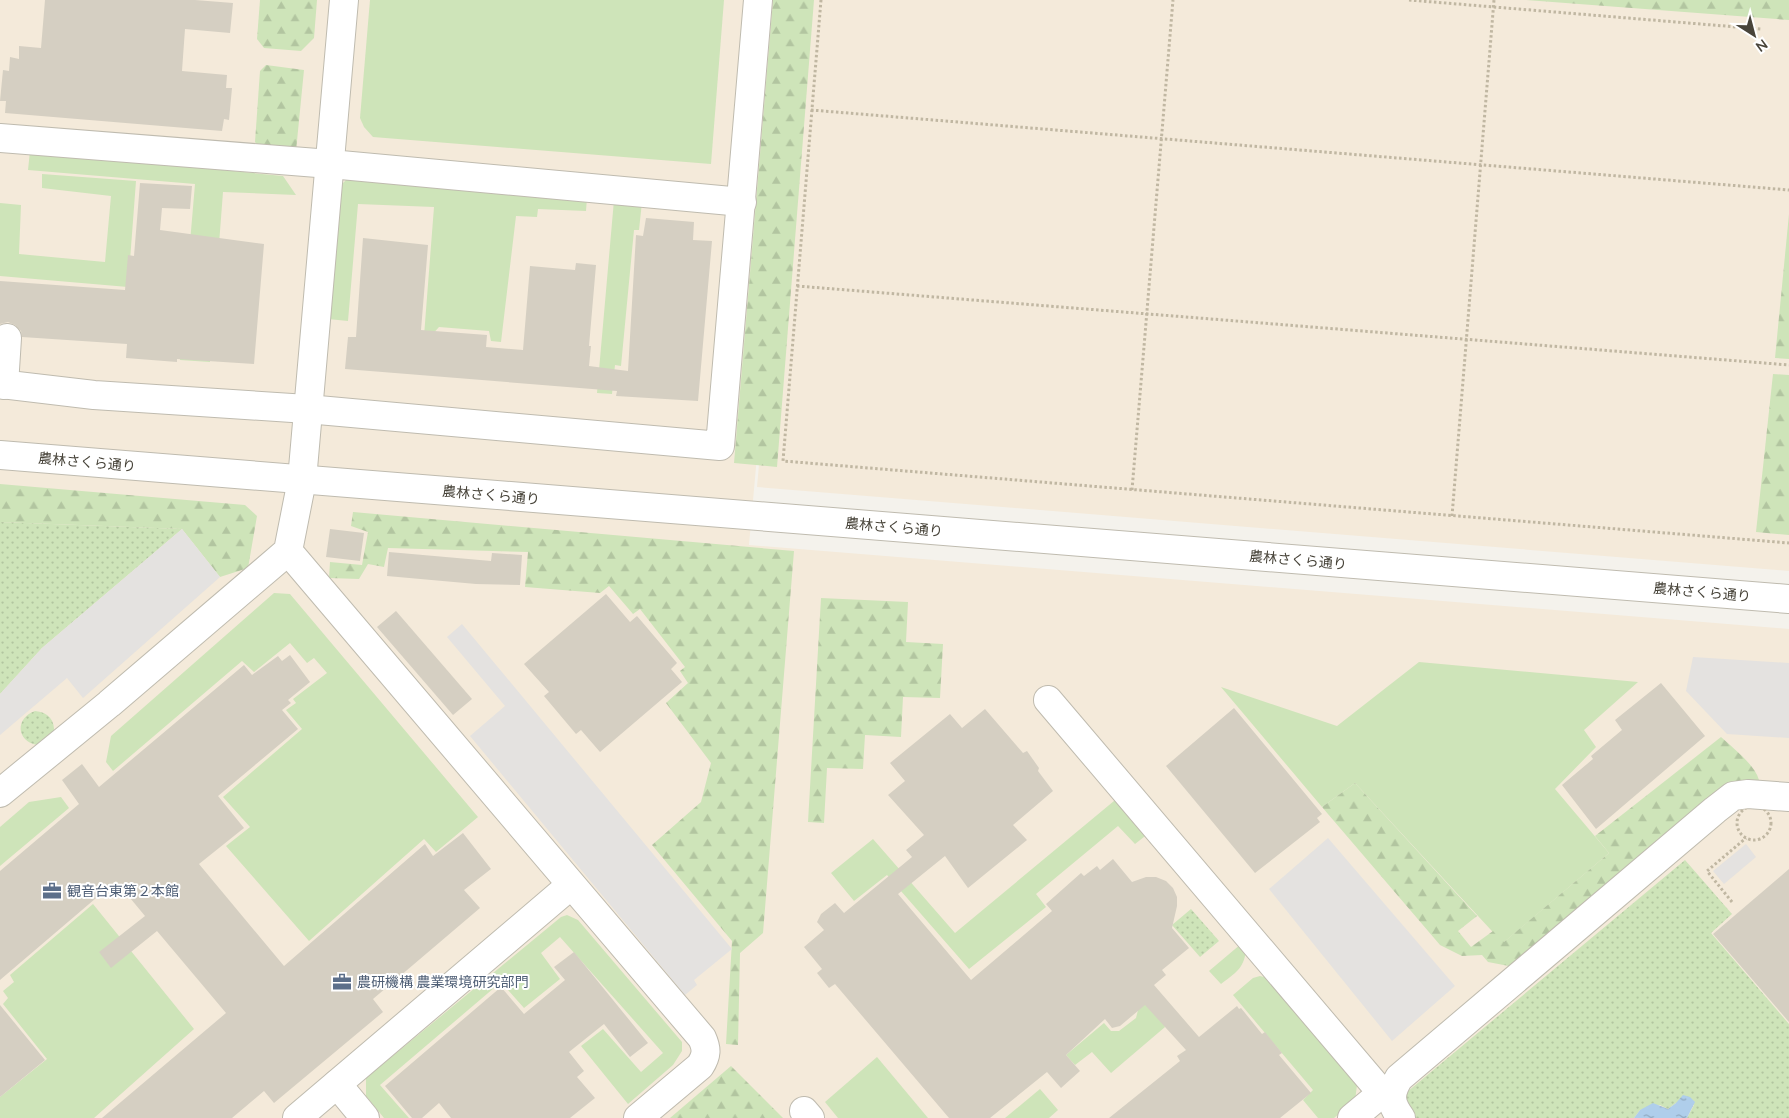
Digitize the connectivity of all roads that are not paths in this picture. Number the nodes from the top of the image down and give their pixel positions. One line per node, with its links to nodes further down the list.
1 (344, 0): 4 (street)
2 (758, 0): 5 (street)
3 (0, 138): 4 (street)
4 (330, 164): 5 (street); 8 (street)
5 (742, 202): 8 (street)
6 (8, 338): 7 (street)
7 (2, 385): 8 (street)
8 (308, 409): 10 (street)
9 (0, 455): 10 (street, 農林さくら通り)
10 (302, 480): 11 (street); 12 (street, 農林さくら通り)
11 (288, 551): 14 (street); 16 (street)
12 (1789, 599)
13 (1048, 700): 18 (street)
14 (0, 792)
15 (1789, 797): 18 (street)
16 (571, 885): 17 (street); 21 (street)
17 (337, 1084): 19 (street); 20 (street)
18 (1392, 1102): 22 (street)
19 (297, 1118)
20 (365, 1118)
21 (638, 1118)
22 (1352, 1118)

